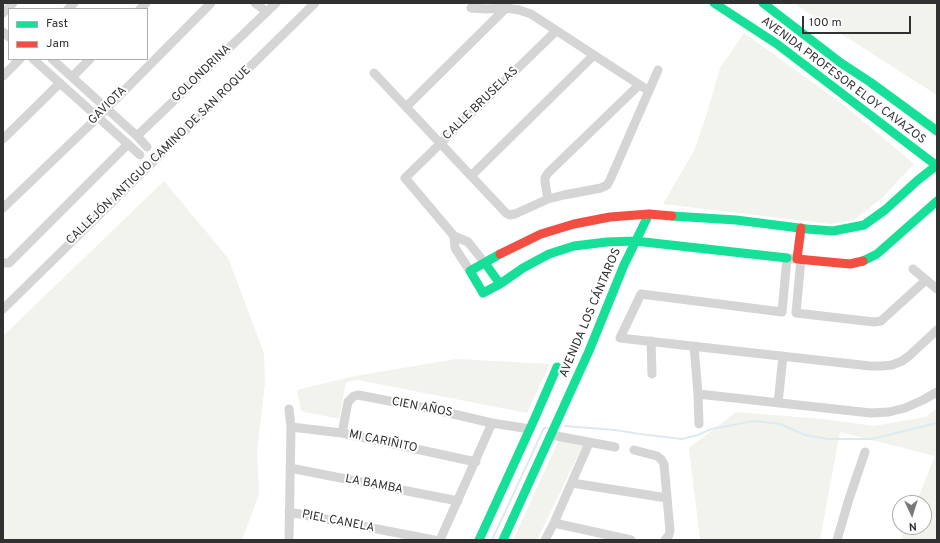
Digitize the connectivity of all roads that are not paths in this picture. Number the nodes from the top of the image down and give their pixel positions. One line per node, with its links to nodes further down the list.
1 (211, 3): 24 (street, GAVIOTA)
2 (255, 3): 9 (street)
3 (276, 3): 9 (street, GOLONDRINA)
4 (315, 3): 51 (street, CALLEJÓN ANTIGUO CAMINO DE SAN ROQUE)
5 (714, 3): 33 (street, AVENIDA PROFESOR ELOY CAVAZOS)
6 (763, 3): 26 (street, AVENIDA PROFESOR ELOY CAVAZOS)
7 (471, 8): 8 (street)
8 (506, 8): 10 (street); 23 (street)
9 (267, 12): 27 (street, GOLONDRINA)
10 (556, 31): 11 (street); 30 (street, CALLE BRUSELAS)
11 (594, 55): 21 (street); 34 (street)
12 (19, 60): 18 (street)
13 (34, 60): 20 (street)
14 (53, 60): 19 (street)
15 (89, 60): 19 (street)
16 (658, 70): 22 (street)
17 (374, 72): 23 (street)
18 (3, 76)
19 (72, 77): 24 (street)
20 (60, 83): 25 (street); 28 (street)
21 (640, 85): 22 (street); 35 (street)
22 (649, 91): 35 (street)
23 (406, 107): 30 (street)
24 (106, 108): 25 (street, GAVIOTA); 27 (street)
25 (98, 117): 29 (street); 37 (street, GAVIOTA)
26 (937, 131)
27 (137, 136): 31 (street)
28 (3, 139)
29 (128, 144): 32 (street); 44 (street)
30 (440, 144): 34 (street); 40 (street, CALLE BRUSELAS)
31 (147, 147)
32 (140, 155)
33 (937, 165): 39 (street)
34 (471, 176): 35 (street)
35 (548, 199)
36 (937, 201): 43 (street)
37 (3, 208)
38 (649, 214): 39 (street); 41 (street, AVENIDA LOS CÁNTAROS); 45 (street)
39 (801, 228): 43 (street)
40 (454, 236): 45 (street); 47 (street)
41 (635, 241): 42 (street); 49 (street); 64 (street, AVENIDA LOS CÁNTAROS)
42 (787, 258): 43 (street); 52 (street)
43 (799, 259): 53 (street)
44 (3, 263)
45 (485, 263): 47 (street); 49 (street)
46 (913, 269): 48 (street)
47 (470, 271): 49 (street)
48 (926, 280): 50 (street); 53 (street)
49 (500, 284)
50 (937, 289)
51 (3, 309)
52 (782, 312): 53 (street); 55 (street)
53 (796, 313)
54 (937, 330): 57 (street)
55 (651, 341): 56 (street); 59 (street)
56 (694, 346): 57 (street); 61 (street)
57 (783, 356): 62 (street)
58 (557, 367): 64 (street, AVENIDA LOS CÁNTAROS)
59 (652, 374)
60 (937, 392): 62 (street)
61 (698, 394): 62 (street); 66 (street)
62 (778, 403)
63 (289, 409): 67 (street)
64 (545, 421): 68 (street, AVENIDA LOS CÁNTAROS); 70 (street, AVENIDA LOS CÁNTAROS)
65 (492, 423): 68 (street, CIEN AÑOS); 69 (street, CIEN AÑOS); 75 (street)
66 (699, 424)
67 (291, 427): 69 (street, MI CARIÑITO); 76 (street)
68 (530, 429): 85 (street, AVENIDA LOS CÁNTAROS)
69 (342, 433): 75 (street, MI CARIÑITO)
70 (551, 435): 71 (street); 86 (street, AVENIDA LOS CÁNTAROS)
71 (589, 443): 72 (street); 77 (street)
72 (615, 447)
73 (634, 450): 78 (street)
74 (865, 452): 90 (street)
75 (476, 462): 79 (street)
76 (290, 468): 79 (street, LA BAMBA); 80 (street)
77 (572, 483): 78 (street); 81 (street)
78 (667, 498): 89 (street)
79 (458, 501): 84 (street)
80 (289, 512): 82 (street); 83 (street, PIEL CANELA)
81 (554, 523): 87 (street); 88 (street)
82 (289, 540)
83 (434, 540)
84 (440, 540)
85 (479, 540)
86 (503, 540)
87 (545, 540)
88 (631, 540)
89 (665, 540)
90 (837, 540)

